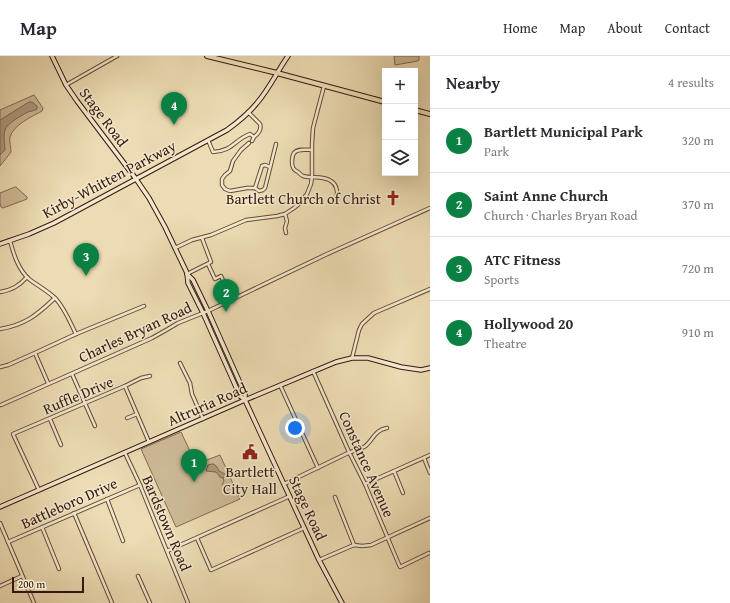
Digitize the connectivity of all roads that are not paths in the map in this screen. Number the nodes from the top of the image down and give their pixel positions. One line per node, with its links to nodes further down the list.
1 (52, 56): 6 (main road, Stage Road)
2 (118, 56): 6 (street)
3 (207, 56): 5 (main road)
4 (288, 56): 5 (main road, Kirby-Whitten Parkway)
5 (277, 73): 7 (main road); 10 (main road, Kirby-Whitten Parkway)
6 (66, 85): 20 (main road, Stage Road)
7 (324, 85): 8 (main road); 17 (street)
8 (382, 101)
9 (418, 111): 11 (main road)
10 (248, 112): 12 (street); 13 (main road, Kirby-Whitten Parkway)
11 (430, 114)
12 (254, 137): 13 (street); 14 (street)
13 (208, 140): 20 (main road, Kirby-Whitten Parkway)
14 (252, 141)
15 (249, 143): 21 (street)
16 (276, 144): 18 (street)
17 (312, 150): 19 (street); 19 (street)
18 (270, 167): 21 (street); 21 (street)
19 (312, 177): 22 (street); 24 (street)
20 (136, 179): 27 (main road, Kirby-Whitten Parkway); 29 (main road, Stage Road)
21 (255, 188)
22 (337, 197)
23 (430, 208): 36 (street, Charles Bryan Road)
24 (285, 214): 25 (street); 26 (street)
25 (286, 232)
26 (202, 238): 29 (street); 30 (street)
27 (10, 241): 28 (main road, Kirby-Whitten Parkway); 32 (street)
28 (0, 244)
29 (174, 248): 31 (main road, Stage Road)
30 (208, 264): 31 (street); 36 (street)
31 (187, 274): 38 (main road, Stage Road); 39 (main road, Stage Road)
32 (27, 277): 34 (street); 35 (street)
33 (430, 289): 45 (street)
34 (0, 292)
35 (55, 298): 40 (street); 41 (street)
36 (232, 299): 38 (street, Charles Bryan Road)
37 (144, 306): 41 (street)
38 (208, 311): 39 (street, Charles Bryan Road); 43 (main road, Stage Road)
39 (203, 313): 44 (main road, Stage Road); 50 (street, Charles Bryan Road)
40 (0, 329)
41 (76, 334): 42 (street)
42 (35, 353): 47 (street); 52 (street)
43 (227, 353): 44 (main road); 55 (main road, Stage Road)
44 (222, 355): 55 (main road, Stage Road)
45 (352, 358): 48 (main road, Altruria Road); 49 (main road, Altruria Road)
46 (180, 363): 61 (street)
47 (0, 367)
48 (430, 368)
49 (313, 371): 53 (main road, Altruria Road); 66 (street, Constance Avenue)
50 (72, 374): 52 (street, Charles Bryan Road); 56 (street)
51 (150, 376): 54 (street, Ruffle Drive)
52 (48, 383): 57 (street, Charles Bryan Road)
53 (280, 385): 55 (main road, Altruria Road); 70 (street)
54 (125, 386): 56 (street, Ruffle Drive); 58 (street)
55 (245, 400): 61 (main road, Altruria Road); 74 (main road, Stage Road)
56 (85, 404): 60 (street, Ruffle Drive); 62 (street)
57 (1, 405)
58 (137, 414): 59 (street); 64 (street)
59 (127, 418)
60 (50, 419): 65 (street); 76 (street, Ruffle Drive)
61 (203, 419): 64 (main road, Altruria Road)
62 (95, 426)
63 (387, 428): 66 (street)
64 (150, 442): 67 (main road, Altruria Road)
65 (61, 445)
66 (349, 452): 70 (street); 75 (street, Constance Avenue)
67 (125, 453): 73 (street, Bardstown Road); 76 (main road, Altruria Road)
68 (430, 455): 69 (street)
69 (424, 458): 71 (street); 72 (street)
70 (318, 468): 74 (street)
71 (394, 471): 75 (street); 77 (street)
72 (430, 473)
73 (140, 484): 80 (street, Battleboro Drive); 92 (street, Bardstown Road)
74 (284, 484): 78 (main road, Stage Road)
75 (365, 484): 88 (street, Constance Avenue)
76 (39, 490): 81 (main road, Altruria Road)
77 (403, 493)
78 (290, 496): 86 (main road, Stage Road); 87 (street)
79 (335, 497): 91 (street)
80 (107, 499): 82 (street, Battleboro Drive); 89 (street)
81 (0, 507)
82 (74, 513): 85 (street, Battleboro Drive); 100 (street)
83 (430, 518): 88 (street)
84 (0, 524): 90 (street)
85 (42, 527): 90 (street, Battleboro Drive); 95 (street)
86 (305, 528): 87 (street); 94 (main road, Stage Road)
87 (197, 538): 92 (street)
88 (388, 538): 91 (street); 93 (street, Constance Avenue)
89 (123, 541)
90 (8, 542): 96 (street)
91 (354, 545): 94 (street)
92 (167, 551): 102 (street, Bardstown Road)
93 (429, 553)
94 (319, 560): 103 (main road, Stage Road)
95 (59, 569)
96 (22, 576): 98 (street); 99 (street)
97 (138, 576): 101 (street)
98 (0, 586)
99 (34, 603)
100 (112, 603)
101 (150, 603)
102 (188, 603)
103 (342, 603)

